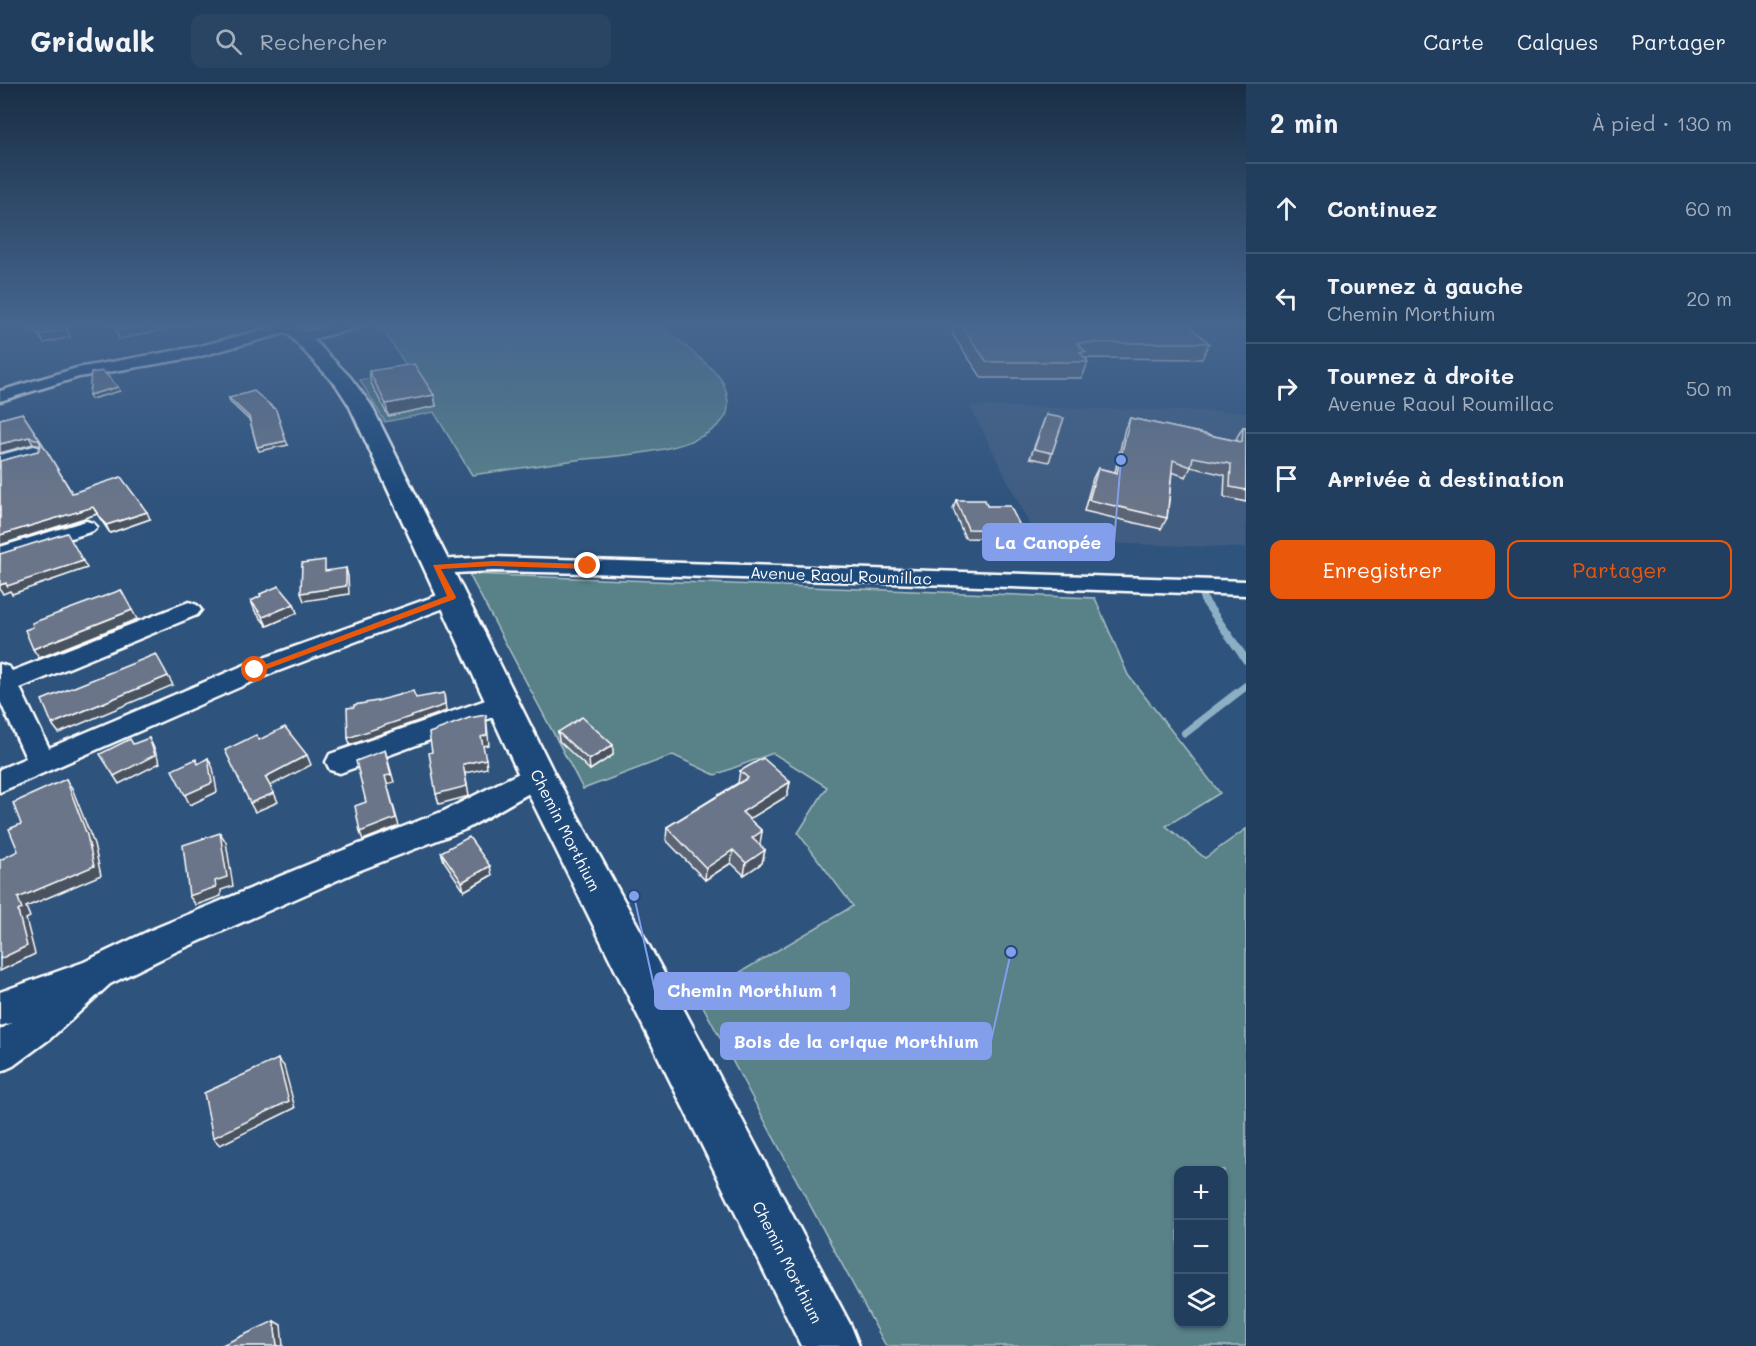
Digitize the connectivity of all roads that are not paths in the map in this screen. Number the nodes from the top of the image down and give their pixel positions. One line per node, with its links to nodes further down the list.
1 (44, 383): 3 (street)
2 (344, 383): 8 (street, Chemin Morthium)
3 (0, 396)
4 (34, 452): 5 (street)
5 (0, 461)
6 (86, 527): 7 (street)
7 (0, 554)
8 (444, 582): 9 (street, Avenue Raoul Roumillac); 12 (street, Chemin Morthium); 13 (street, Avenue Raoul Roumillac)
9 (1246, 588)
10 (189, 610): 11 (street)
11 (2, 678): 13 (street)
12 (503, 703): 14 (street); 15 (street, Chemin Morthium)
13 (42, 762): 16 (street, Avenue Raoul Roumillac)
14 (340, 762)
15 (537, 775): 17 (street); 20 (street, Chemin Morthium)
16 (0, 782)
17 (98, 972): 18 (street); 19 (street)
18 (1, 1009)
19 (0, 1053)
20 (831, 1346)

